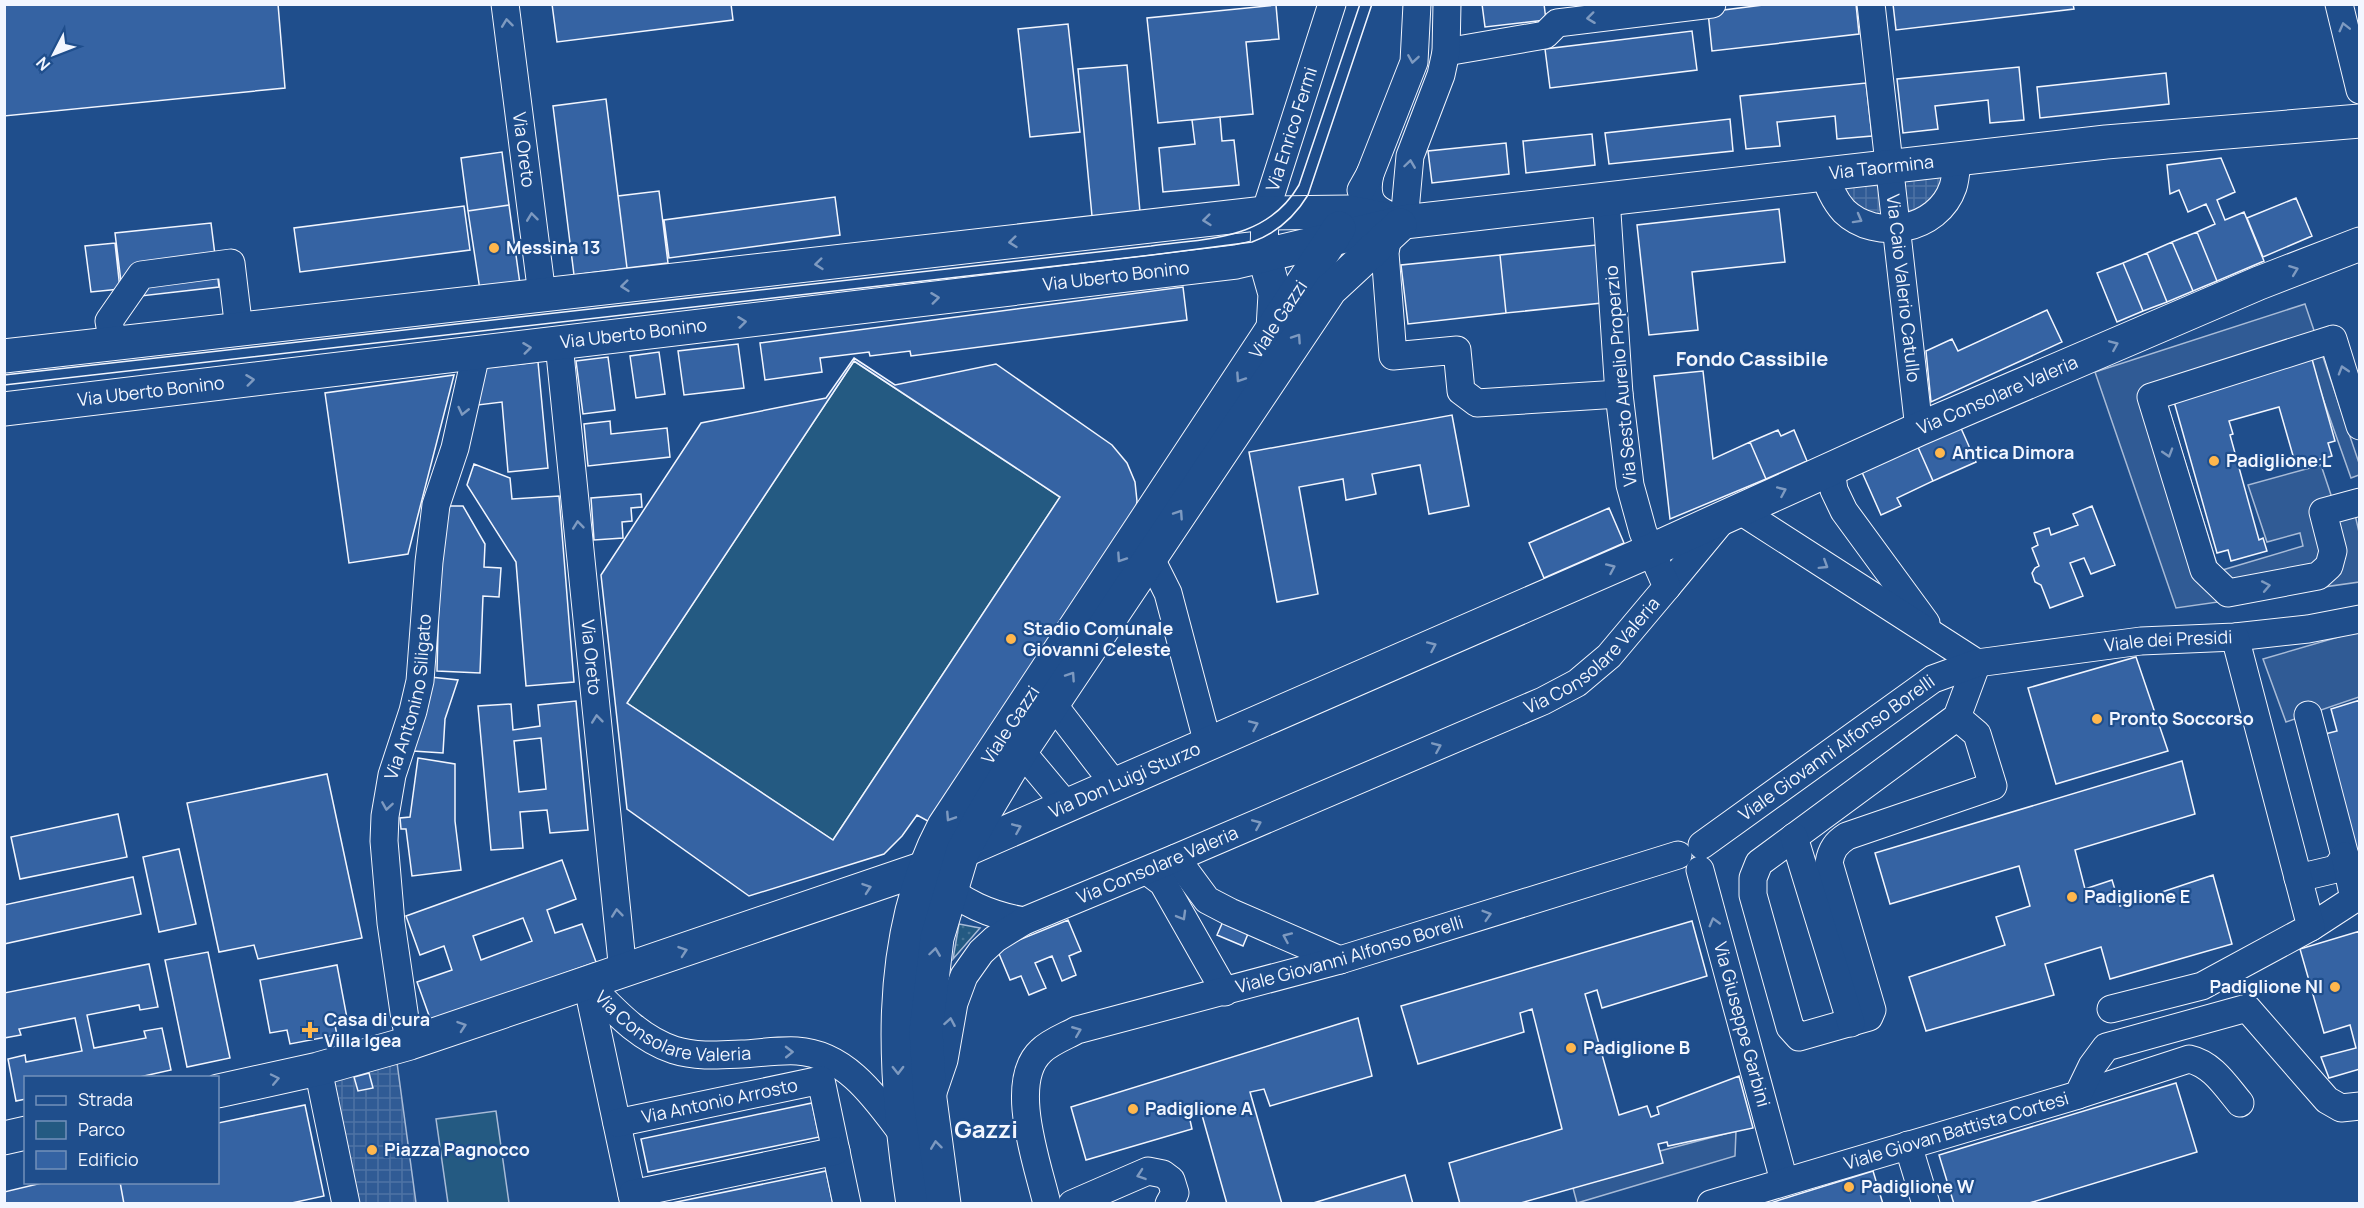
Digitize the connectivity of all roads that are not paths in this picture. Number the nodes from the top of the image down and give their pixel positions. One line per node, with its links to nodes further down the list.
1 (505, 4): 24 (street, Via Oreto, one-way to 1)
2 (1332, 4): 17 (street, Via Enrico Fermi)
3 (1417, 4): 14 (street, one-way to 14)
4 (1447, 4): 9 (street)
5 (1712, 4): 8 (street, one-way to 8)
6 (1871, 4): 13 (street, Via Caio Valerio Catullo)
7 (2339, 4): 10 (street, one-way to 7)
8 (1555, 14): 9 (street)
9 (1446, 52): 19 (street, one-way to 9)
10 (2360, 90)
11 (2360, 121): 12 (main road, Via Taormina)
12 (1957, 159): 13 (main road, Via Taormina); 20 (street)
13 (1889, 167): 15 (main road, Via Taormina); 20 (street, Via Caio Valerio Catullo)
14 (1370, 174): 18 (street); 19 (street)
15 (1824, 174): 16 (main road, Via Taormina); 20 (street, one-way to 20)
16 (1606, 198): 19 (main road, Via Taormina); 31 (street, Via Sesto Aurelio Properzio)
17 (1265, 213): 18 (main road); 22 (street, Via Enrico Fermi); 24 (main road, one-way to 24)
18 (1341, 225): 19 (main road, Via Taormina); 22 (main road, Via Uberto Bonino); 23 (main road); 25 (main road, Viale Gazzi)
19 (1396, 229): 23 (main road); 31 (street)
20 (1896, 229): 34 (street, Via Caio Valerio Catullo)
21 (2360, 244): 34 (main road, Via Consolare Valeria, one-way to 21)
22 (1264, 255): 25 (main road); 28 (main road, Via Uberto Bonino, one-way to 22)
23 (1330, 290): 39 (main road, Viale Gazzi, one-way to 23)
24 (542, 296): 26 (main road)
25 (1273, 329): 59 (main road, Viale Gazzi, one-way to 59)
26 (239, 330): 27 (main road); 27 (street)
27 (113, 344): 30 (main road)
28 (559, 344): 29 (main road, Via Uberto Bonino, one-way to 28); 66 (street, Via Oreto, one-way to 28)
29 (476, 354): 32 (main road, Via Uberto Bonino, one-way to 29); 71 (street, Via Antonino Siligato, one-way to 71)
30 (4, 356)
31 (1619, 394): 38 (street, Via Sesto Aurelio Properzio)
32 (4, 409)
33 (2360, 426): 36 (street, one-way to 36)
34 (1919, 429): 35 (main road, Via Consolare Valeria)
35 (1831, 469): 37 (main road, Via Consolare Valeria, one-way to 35); 42 (street)
36 (2360, 502)
37 (1732, 514): 38 (main road, Via Consolare Valeria); 40 (street); 42 (street, one-way to 42)
38 (1652, 550): 40 (street, Via Consolare Valeria); 48 (main road, Via Don Luigi Sturzo, one-way to 38)
39 (1150, 557): 45 (main road, Viale Gazzi, one-way to 39); 48 (street)
40 (1667, 587): 58 (street, Via Consolare Valeria, one-way to 40)
41 (2360, 619): 43 (street, Viale dei Presidi)
42 (1936, 636): 44 (street)
43 (2235, 637): 44 (street, Viale dei Presidi); 61 (street)
44 (1977, 663): 47 (street); 57 (street, Viale Giovanni Alfonso Borelli)
45 (1052, 703): 49 (main road, Viale Gazzi); 50 (street)
46 (2308, 715): 56 (street)
47 (1957, 717): 51 (street); 53 (street)
48 (1208, 744): 50 (main road, Via Don Luigi Sturzo)
49 (1021, 751): 52 (street); 55 (main road, Viale Gazzi)
50 (1115, 785): 52 (main road, Via Don Luigi Sturzo)
51 (1858, 790): 53 (street); 54 (street)
52 (1067, 806): 55 (main road, Via Don Luigi Sturzo, one-way to 52)
53 (1861, 831): 70 (street)
54 (1794, 837): 70 (street); 70 (street)
55 (963, 851): 59 (main road, Via Don Luigi Sturzo); 62 (main road, Viale Gazzi)
56 (2345, 856): 61 (street); 64 (street)
57 (1693, 857): 65 (street, Viale Giovanni Alfonso Borelli, one-way to 57); 84 (street, Via Giuseppe Garbini, one-way to 57)
58 (1176, 858): 60 (street, Via Consolare Valeria); 65 (street, one-way to 58)
59 (924, 868): 62 (street); 66 (main road, Via Don Luigi Sturzo, one-way to 59); 80 (main road, Viale Gazzi, one-way to 80)
60 (1147, 871): 63 (street, Via Consolare Valeria); 68 (street, one-way to 68)
61 (2298, 878): 64 (street)
62 (951, 893): 63 (street); 75 (main road, Viale Gazzi, one-way to 62)
63 (1024, 921): 75 (street, Via Consolare Valeria, one-way to 63)
64 (2311, 927): 69 (street)
65 (1340, 960): 68 (street, Viale Giovanni Alfonso Borelli)
66 (623, 972): 67 (main road, Via Don Luigi Sturzo)
67 (587, 983): 71 (main road, Via Consolare Valeria, one-way to 67); 78 (street); 80 (street, Via Consolare Valeria, one-way to 80)
68 (1225, 992): 90 (street, Viale Giovanni Alfonso Borelli, one-way to 68)
69 (2111, 1009)
70 (1851, 1023)
71 (410, 1043): 72 (main road, Via Consolare Valeria)
72 (318, 1069): 73 (main road, Via Consolare Valeria, one-way to 72); 86 (street)
73 (219, 1091)
74 (2078, 1095): 76 (street); 77 (street, Viale Giovan Battista Cortesi); 82 (street, Viale Giovan Battista Cortesi)
75 (930, 1099): 89 (main road, Viale Gazzi, one-way to 75)
76 (2240, 1103)
77 (2350, 1107)
78 (617, 1123): 83 (street, Via Antonio Arrosto); 85 (street)
79 (24, 1133): 81 (main road)
80 (902, 1133): 88 (main road, Viale Gazzi)
81 (4, 1138)
82 (1908, 1144): 84 (street, Viale Giovan Battista Cortesi); 94 (street)
83 (836, 1151): 85 (street); 87 (street)
84 (1784, 1181): 93 (street, Viale Giovan Battista Cortesi)
85 (633, 1199)
86 (346, 1203)
87 (847, 1203)
88 (913, 1203)
89 (944, 1203)
90 (1047, 1203)
91 (1072, 1203): 92 (street, one-way to 91)
92 (1169, 1203)
93 (1711, 1203)
94 (1926, 1203)

